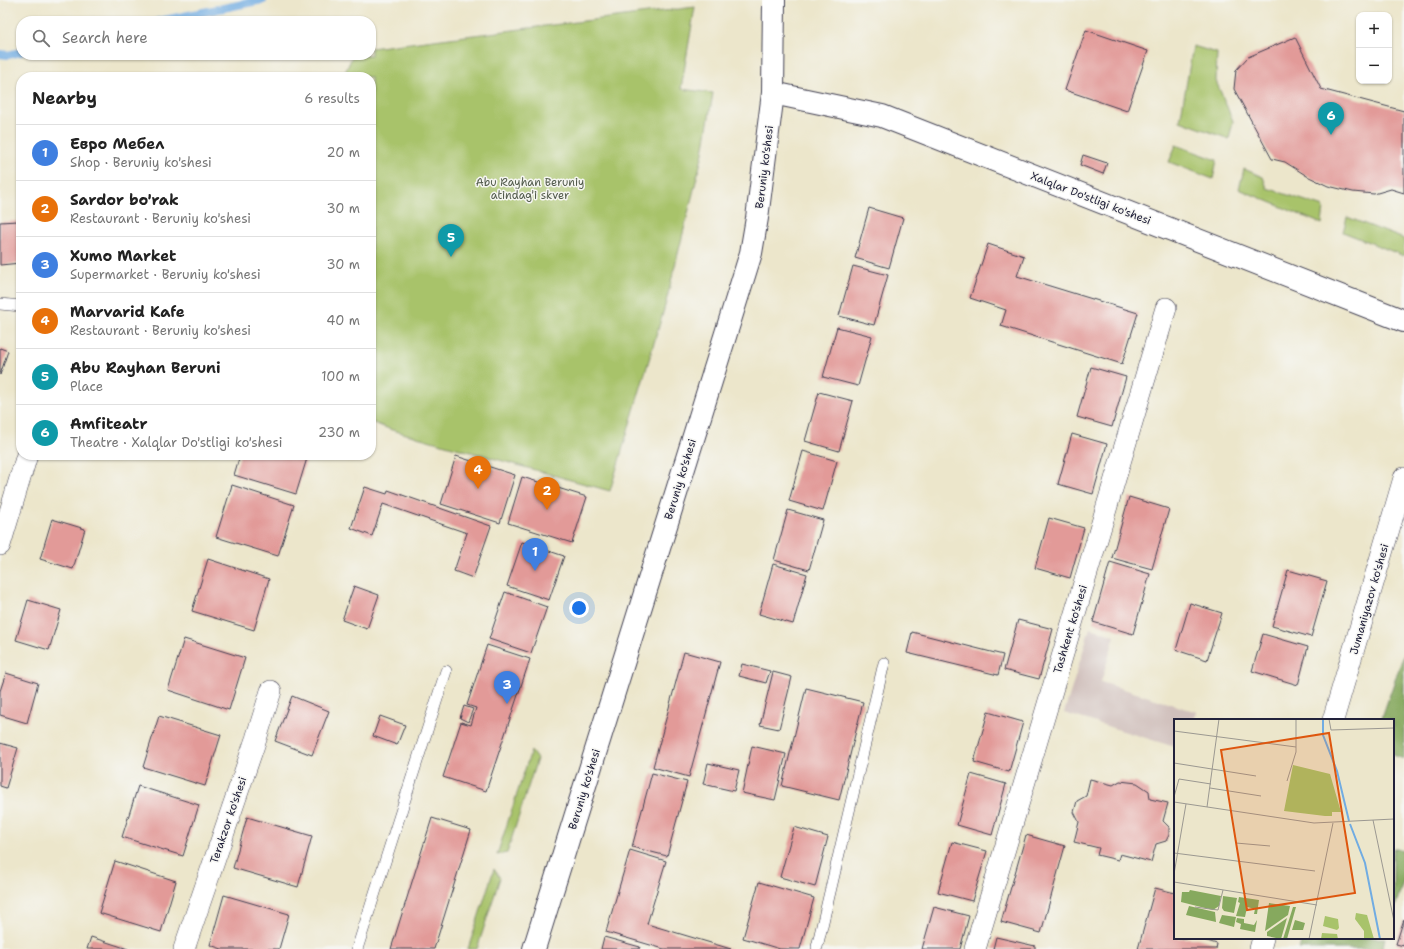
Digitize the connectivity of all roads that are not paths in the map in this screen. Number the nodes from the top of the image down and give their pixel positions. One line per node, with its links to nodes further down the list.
1 (774, 0): 2 (main road, Beruniy ko'shesi)
2 (773, 93): 6 (main road, Xalqlar Do'stligi ko'shesi); 18 (main road, Beruniy ko'shesi)
3 (0, 304): 4 (lane)
4 (16, 306)
5 (1166, 308): 19 (street, Tashkent ko'shesi)
6 (1404, 321)
7 (26, 460): 9 (street)
8 (1404, 478): 13 (street, Jumaniyazov ko'shesi)
9 (0, 545)
10 (884, 662): 15 (lane)
11 (446, 671): 17 (lane)
12 (270, 691): 16 (street, Terakzor ko'shesi)
13 (1333, 719)
14 (1263, 939): 20 (street)
15 (817, 947)
16 (184, 949)
17 (357, 949)
18 (534, 949)
19 (975, 949)
20 (1260, 949)

